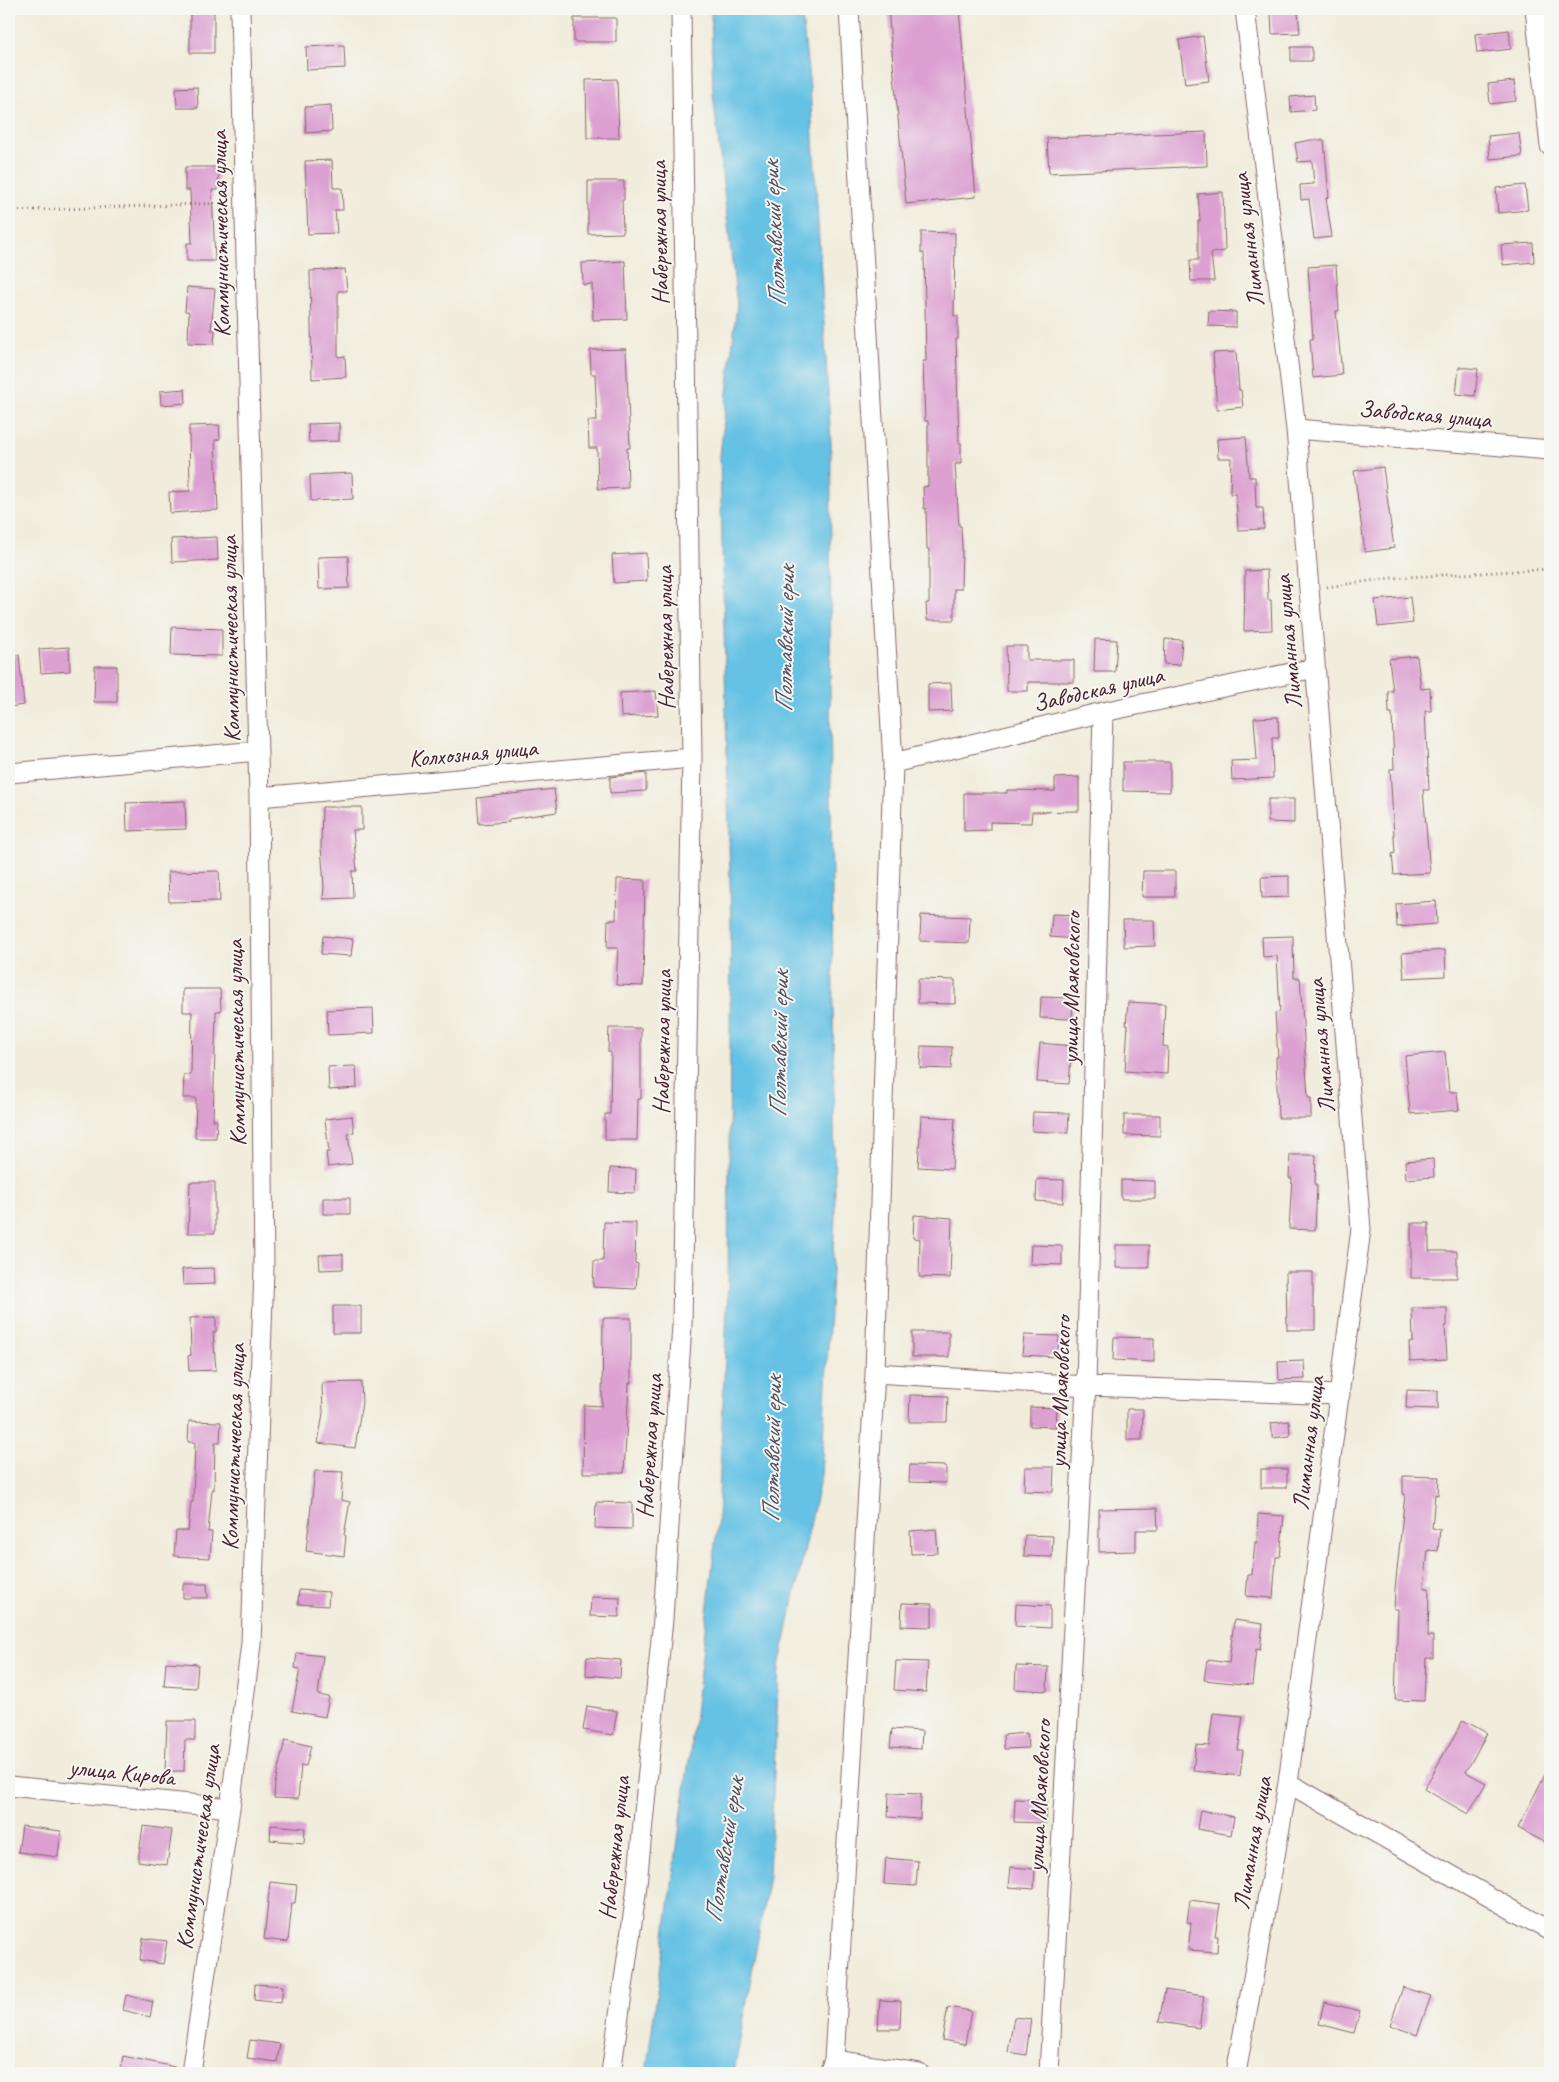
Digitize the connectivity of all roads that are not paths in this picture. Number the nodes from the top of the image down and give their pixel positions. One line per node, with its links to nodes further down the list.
1 (240, 9): 11 (street, Коммунистическая улица)
2 (681, 9): 12 (street, Набережная улица)
3 (849, 9): 13 (street)
4 (1245, 9): 7 (street, Лиманная улица)
5 (1535, 9): 6 (street)
6 (1550, 146)
7 (1296, 429): 8 (street, Заводская улица); 9 (street, Лиманная улица)
8 (1550, 450)
9 (1315, 668): 10 (street, Заводская улица); 18 (street, Лиманная улица)
10 (1104, 712): 13 (street, Заводская улица); 17 (street, улица Маяковского)
11 (258, 751): 14 (street); 15 (street, Коммунистическая улица)
12 (692, 758): 15 (street, Колхозная улица); 25 (street, Набережная улица)
13 (893, 763): 16 (street)
14 (9, 773)
15 (259, 798): 21 (street, Коммунистическая улица)
16 (874, 1373): 17 (street); 23 (street)
17 (1086, 1386): 18 (street); 27 (street, улица Маяковского)
18 (1340, 1395): 19 (street, Лиманная улица)
19 (1288, 1783): 22 (street); 28 (street, Лиманная улица)
20 (9, 1786): 21 (street, улица Кирова)
21 (230, 1808): 24 (street, Коммунистическая улица)
22 (1550, 1931)
23 (832, 2066): 26 (street)
24 (191, 2073)
25 (611, 2073)
26 (919, 2073)
27 (1049, 2073)
28 (1236, 2073)

